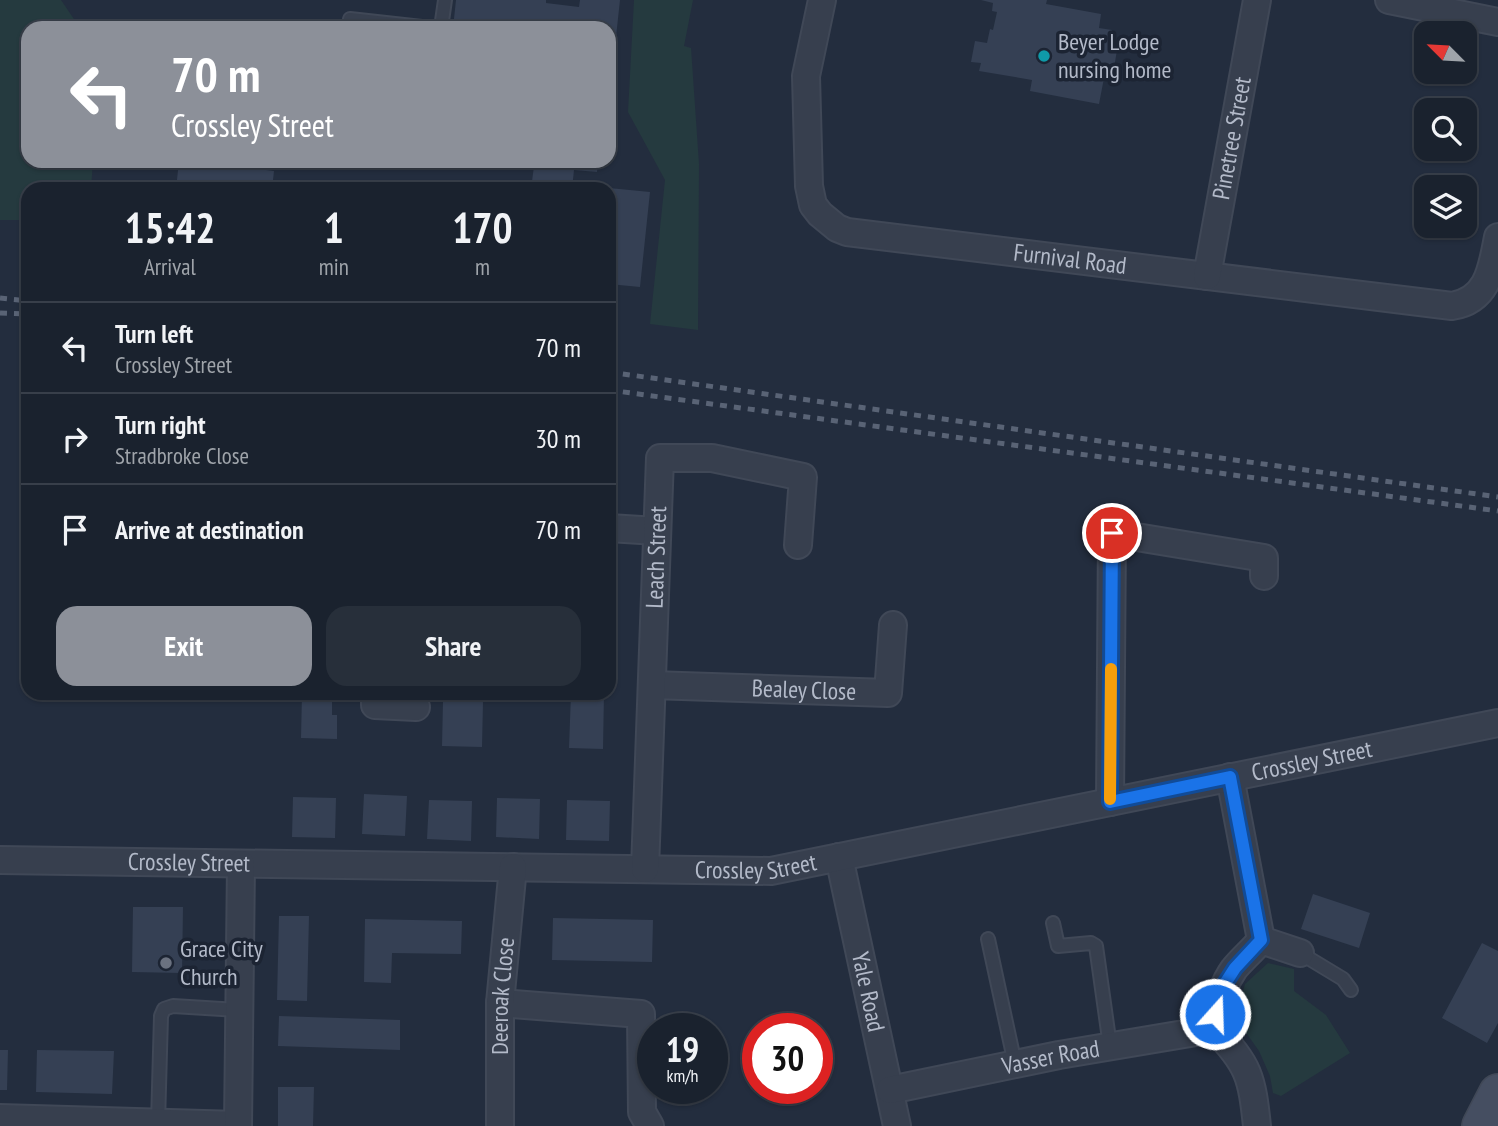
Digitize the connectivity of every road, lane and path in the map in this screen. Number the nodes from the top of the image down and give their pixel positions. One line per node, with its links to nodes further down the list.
1 (445, 0): 7 (lane)
2 (822, 0): 10 (street, Furnival Road)
3 (1257, 0): 10 (street, Pinetree Street)
4 (1389, 0): 8 (street)
5 (350, 21): 6 (lane)
6 (368, 21)
7 (442, 21)
8 (1498, 22)
9 (1498, 237): 10 (street, Furnival Road)
10 (1207, 276)
11 (616, 528): 12 (street)
12 (657, 531): 13 (street, Leach Street); 16 (street, Leach Street)
13 (798, 545)
14 (1264, 576): 21 (street)
15 (893, 625): 16 (street, Bealey Close)
16 (652, 685): 26 (street, Leach Street)
17 (375, 700): 18 (street)
18 (416, 707)
19 (1498, 723): 20 (street, Crossley Street)
20 (1230, 777): 21 (street, Crossley Street); 29 (street)
21 (1110, 802): 22 (street, Crossley Street)
22 (839, 857): 26 (street, Crossley Street); 37 (street, Yale Road)
23 (0, 860): 24 (street, Crossley Street)
24 (241, 863): 25 (street, Crossley Street); 33 (street)
25 (513, 867): 26 (street, Crossley Street); 32 (street, Deeroak Close)
26 (645, 869)
27 (1053, 923): 35 (lane)
28 (988, 939): 36 (lane)
29 (1261, 940): 30 (street); 34 (street)
30 (1300, 953): 31 (lane)
31 (1351, 990)
32 (500, 1003): 42 (street, Deeroak Close); 43 (street)
33 (238, 1010): 40 (lane); 41 (street)
34 (1214, 1029): 35 (street, Vasser Road); 45 (street)
35 (1110, 1046): 36 (street, Vasser Road)
36 (1015, 1064): 37 (street, Vasser Road)
37 (890, 1090): 44 (street, Yale Road)
38 (1498, 1093): 46 (main road)
39 (0, 1118): 40 (street)
40 (158, 1123): 41 (street)
41 (238, 1126)
42 (500, 1126)
43 (650, 1126)
44 (897, 1126)
45 (1258, 1126)
46 (1481, 1126)

